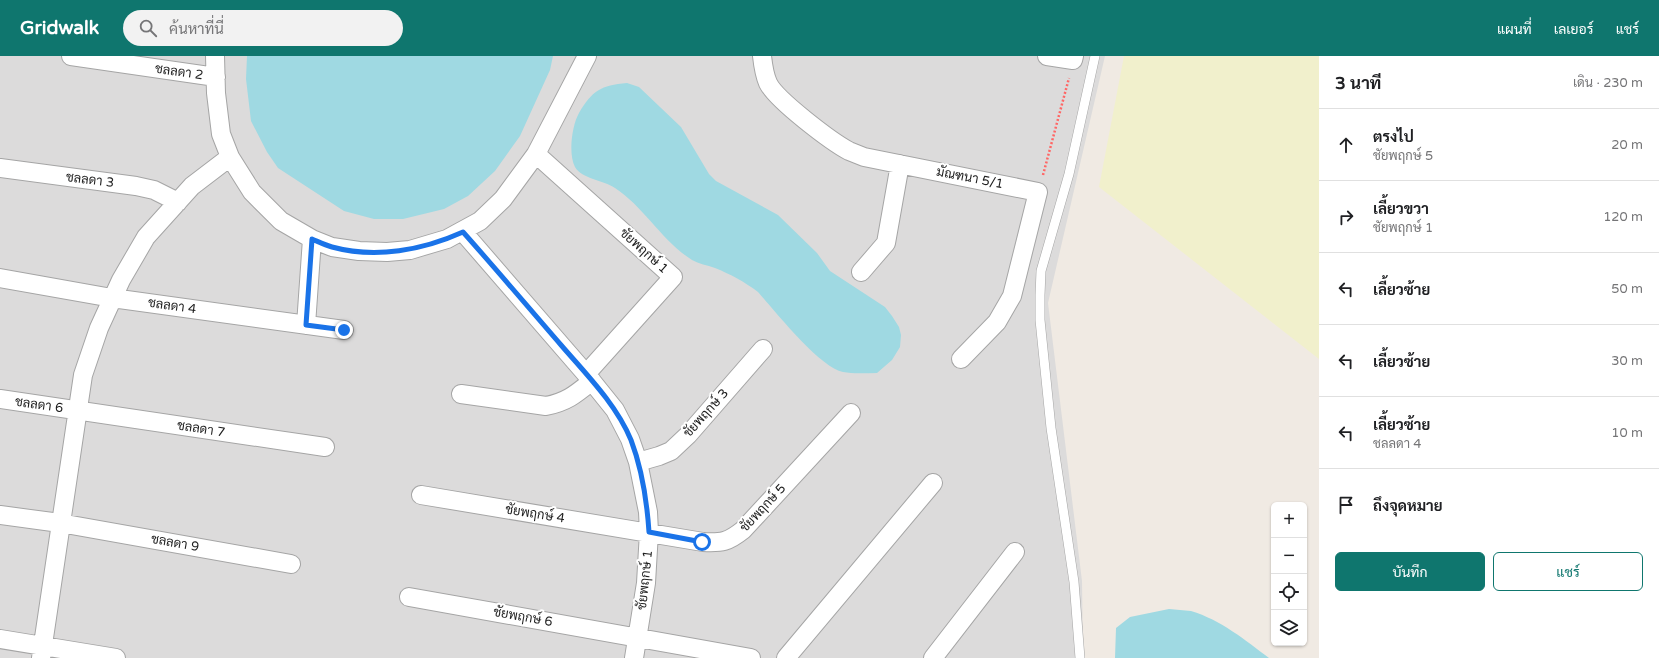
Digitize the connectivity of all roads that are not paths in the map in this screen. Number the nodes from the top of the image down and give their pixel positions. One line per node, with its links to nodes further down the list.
1 (71, 56): 8 (street, ชลลดา 2)
2 (216, 56): 8 (street)
3 (587, 56): 9 (street)
4 (762, 56): 11 (street, มัณฑนา 5/1)
5 (1047, 56): 7 (street)
6 (1095, 56): 46 (lane)
7 (1074, 58)
8 (216, 77): 10 (street)
9 (536, 154): 14 (street); 23 (street, ชัยพฤกษ์ 1)
10 (230, 157): 13 (street); 15 (street)
11 (900, 164): 16 (street); 22 (street, มัณฑนา 5/1)
12 (0, 168): 13 (street, ชลลดา 3)
13 (178, 202): 18 (street)
14 (463, 232): 15 (street); 23 (street, ชัยพฤกษ์ 1)
15 (312, 239): 19 (street)
16 (860, 272)
17 (0, 278): 18 (street, ชลลดา 4)
18 (112, 298): 19 (street, ชลลดา 4); 26 (street)
19 (306, 325): 20 (street, ชลลดา 4)
20 (344, 330)
21 (763, 348): 29 (street, ชัยพฤกษ์ 3)
22 (961, 359)
23 (589, 377): 24 (street); 29 (street, ชัยพฤกษ์ 1)
24 (461, 394)
25 (0, 399): 26 (street, ชลลดา 6)
26 (78, 410): 28 (street, ชลลดา 7); 33 (street)
27 (851, 413): 34 (street, ชัยพฤกษ์ 5)
28 (325, 448)
29 (638, 462): 34 (street, ชัยพฤกษ์ 1)
30 (933, 483): 44 (street)
31 (421, 495): 34 (street, ชัยพฤกษ์ 4)
32 (0, 514): 33 (street, ชลลดา 9)
33 (60, 523): 36 (street, ชลลดา 9); 40 (street)
34 (649, 532): 38 (street, ชัยพฤกษ์ 1)
35 (1015, 552): 45 (street)
36 (291, 564)
37 (409, 597): 38 (street, ชัยพฤกษ์ 6)
38 (637, 637): 42 (street, ชัยพฤกษ์ 1); 43 (street, ชัยพฤกษ์ 6)
39 (0, 639): 40 (street)
40 (42, 652): 41 (street)
41 (116, 658)
42 (634, 658)
43 (751, 658)
44 (786, 658)
45 (933, 658)
46 (1080, 658)

